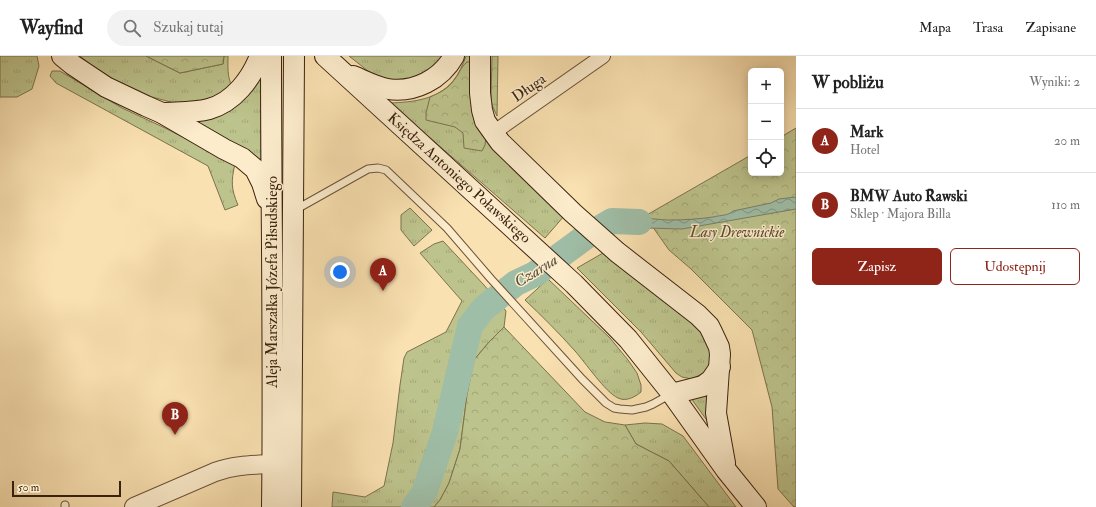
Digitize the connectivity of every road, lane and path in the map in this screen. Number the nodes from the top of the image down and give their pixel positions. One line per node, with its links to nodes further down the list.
1 (62, 56): 10 (main road)
2 (260, 56): 10 (main road)
3 (271, 56): 13 (main road, Aleja Marszałka Józefa Piłsudskiego)
4 (294, 56): 12 (main road, Aleja Marszałka Józefa Piłsudskiego)
5 (325, 56): 9 (main road, Księdza Antoniego Poławskiego)
6 (454, 56): 9 (main road)
7 (480, 56): 11 (main road)
8 (603, 56): 11 (street, Długa)
9 (342, 72): 15 (main road, Księdza Antoniego Poławskiego)
10 (162, 113): 13 (main road)
11 (493, 133): 14 (main road)
12 (293, 211): 15 (lane); 20 (main road, Aleja Marszałka Józefa Piłsudskiego)
13 (271, 212): 16 (main road, Aleja Marszałka Józefa Piłsudskiego)
14 (720, 367): 15 (main road); 17 (main road)
15 (672, 394): 17 (main road, Księdza Antoniego Poławskiego)
16 (272, 464): 18 (street); 19 (main road, Aleja Marszałka Józefa Piłsudskiego)
17 (726, 470): 21 (main road, Księdza Antoniego Poławskiego)
18 (134, 507)
19 (272, 507)
20 (291, 507)
21 (756, 507)

